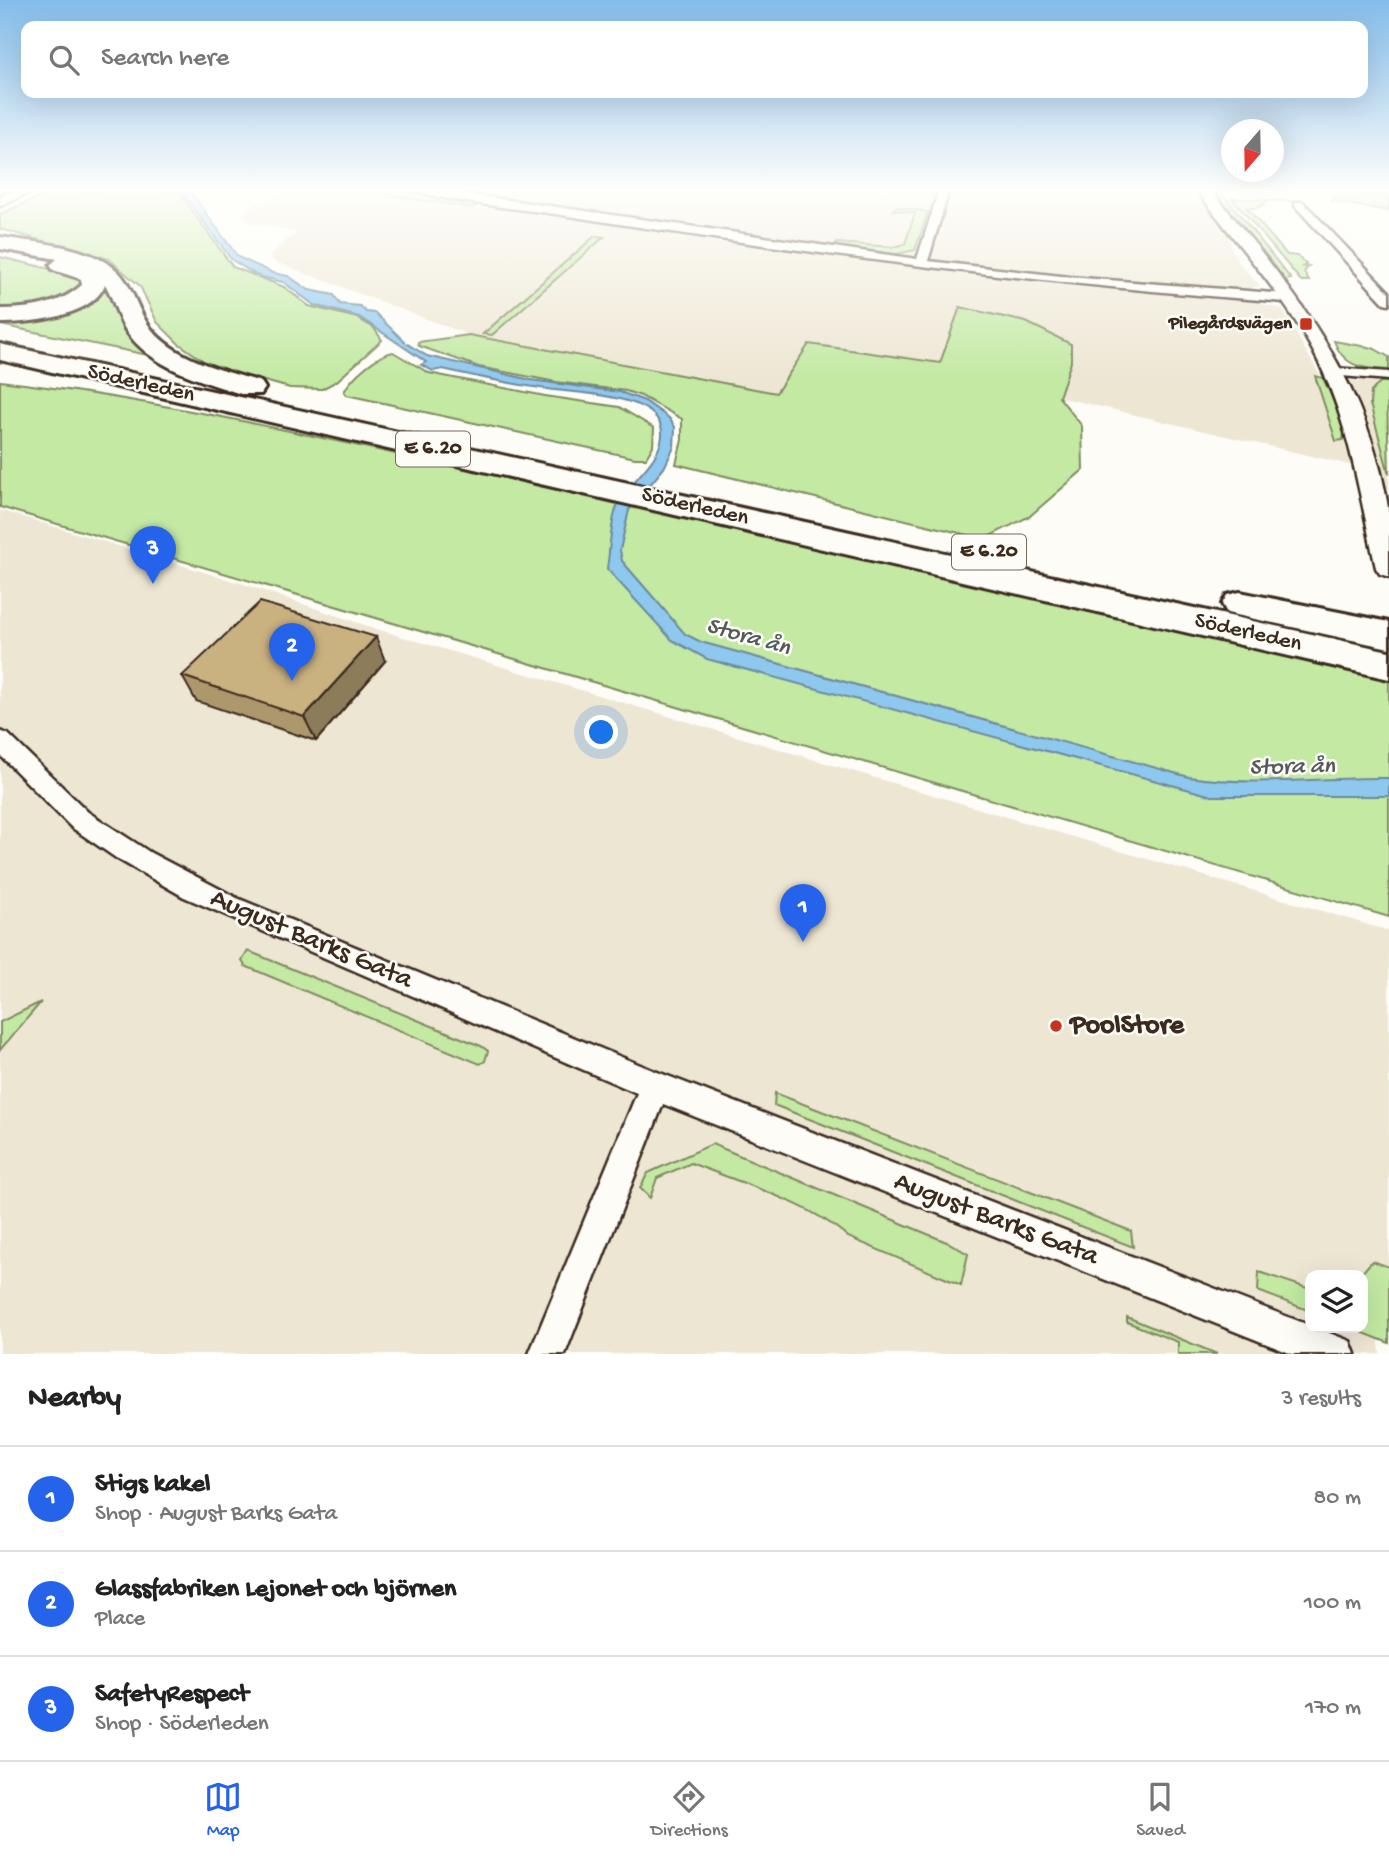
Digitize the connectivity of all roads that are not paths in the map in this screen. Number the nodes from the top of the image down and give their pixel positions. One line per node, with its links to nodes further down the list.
1 (53, 253): 16 (highway)
2 (844, 253): 7 (street)
3 (925, 253): 7 (street)
4 (1253, 253): 8 (street)
5 (1345, 253): 9 (street)
6 (0, 254): 10 (highway)
7 (922, 262): 8 (street)
8 (1287, 298): 13 (street)
9 (1389, 300)
10 (0, 316)
11 (0, 335): 16 (highway, Söderleden / E 6.20)
12 (0, 352): 16 (highway, Söderleden / E 6.20)
13 (1334, 372): 15 (street); 18 (street)
14 (0, 374): 16 (highway)
15 (1389, 376)
16 (258, 401): 17 (highway, Söderleden / E 6.20)
17 (666, 491): 19 (highway, Söderleden / E 6.20); 20 (highway, Söderleden / E 6.20)
18 (1389, 568)
19 (1389, 635)
20 (1389, 665)
21 (0, 740): 22 (street, August Barks Gata)
22 (655, 1086): 23 (street); 24 (street, August Barks Gata)
23 (547, 1354)
24 (1337, 1354)

